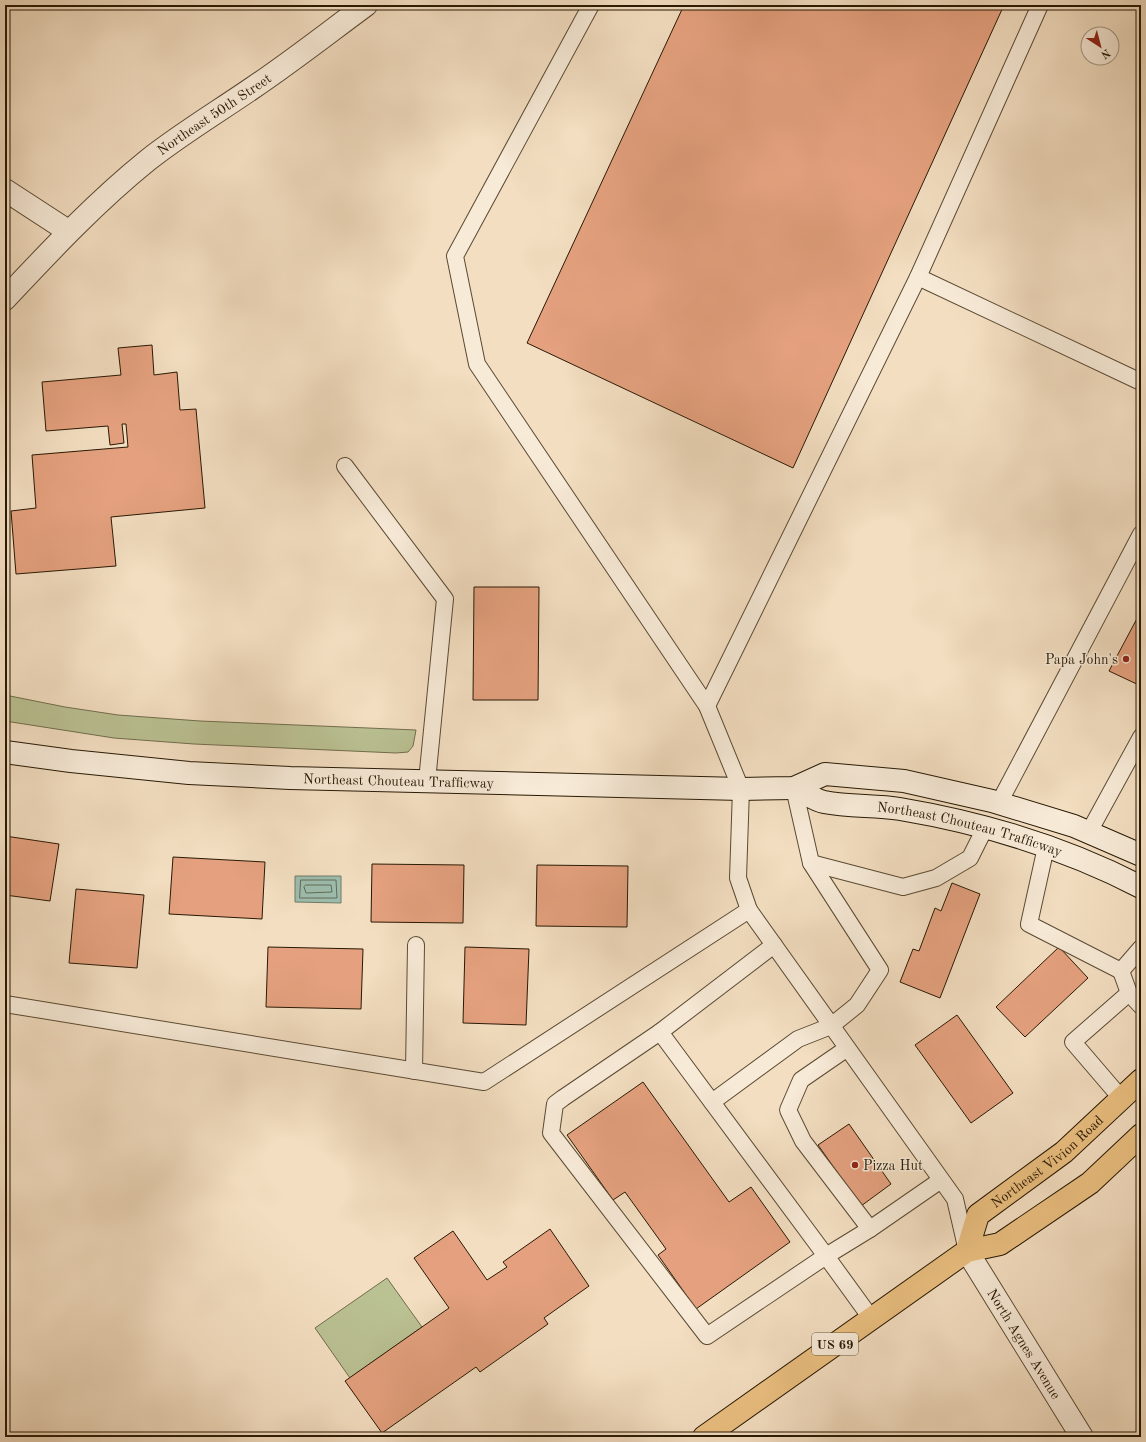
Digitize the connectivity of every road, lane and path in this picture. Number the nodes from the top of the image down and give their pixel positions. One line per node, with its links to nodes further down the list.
1 (366, 5): 5 (main road, Northeast 50th Street)
2 (591, 5): 11 (lane)
3 (1040, 5): 6 (lane)
4 (5, 190): 5 (main road)
5 (68, 231): 7 (main road, Northeast 50th Street)
6 (918, 277): 8 (lane); 11 (lane)
7 (5, 299)
8 (1141, 382)
9 (345, 466): 14 (lane)
10 (1141, 534): 17 (lane)
11 (707, 706): 16 (lane)
12 (1141, 737): 19 (lane)
13 (5, 752): 14 (main road, Northeast Chouteau Trafficway)
14 (427, 781): 16 (main road, Northeast Chouteau Trafficway)
15 (794, 788): 16 (main road, Northeast Chouteau Trafficway); 17 (main road, Northeast Chouteau Trafficway); 18 (main road, Northeast Chouteau Trafficway); 22 (lane)
16 (741, 789): 24 (lane)
17 (999, 803): 19 (main road, Northeast Chouteau Trafficway)
18 (985, 828): 20 (main road, Northeast Chouteau Trafficway); 22 (lane)
19 (1089, 832): 21 (main road, Northeast Chouteau Trafficway)
20 (1046, 847): 23 (main road, Northeast Chouteau Trafficway); 28 (lane)
21 (1141, 855)
22 (811, 864): 32 (lane)
23 (1141, 887)
24 (749, 910): 26 (lane); 35 (lane)
25 (416, 945): 35 (lane)
26 (774, 945): 32 (lane); 33 (lane)
27 (1141, 948): 28 (lane)
28 (1121, 971): 29 (lane)
29 (1130, 993): 31 (lane); 37 (lane)
30 (5, 1004): 35 (lane)
31 (1141, 1006)
32 (831, 1026): 34 (lane); 38 (lane)
33 (660, 1032): 38 (lane); 43 (lane)
34 (846, 1049): 40 (lane); 41 (lane)
35 (414, 1071)
36 (1141, 1080): 37 (main road, Northeast Vivion Road)
37 (1121, 1098): 42 (main road, Northeast Vivion Road)
38 (712, 1102): 43 (lane)
39 (1141, 1135): 42 (main road, US 69)
40 (941, 1180): 41 (lane); 42 (lane)
41 (870, 1229): 43 (lane)
42 (966, 1251): 44 (main road, US 69); 46 (main road, North Agnes Avenue)
43 (826, 1256): 44 (lane)
44 (871, 1318): 45 (main road, US 69)
45 (716, 1434)
46 (1082, 1437)

